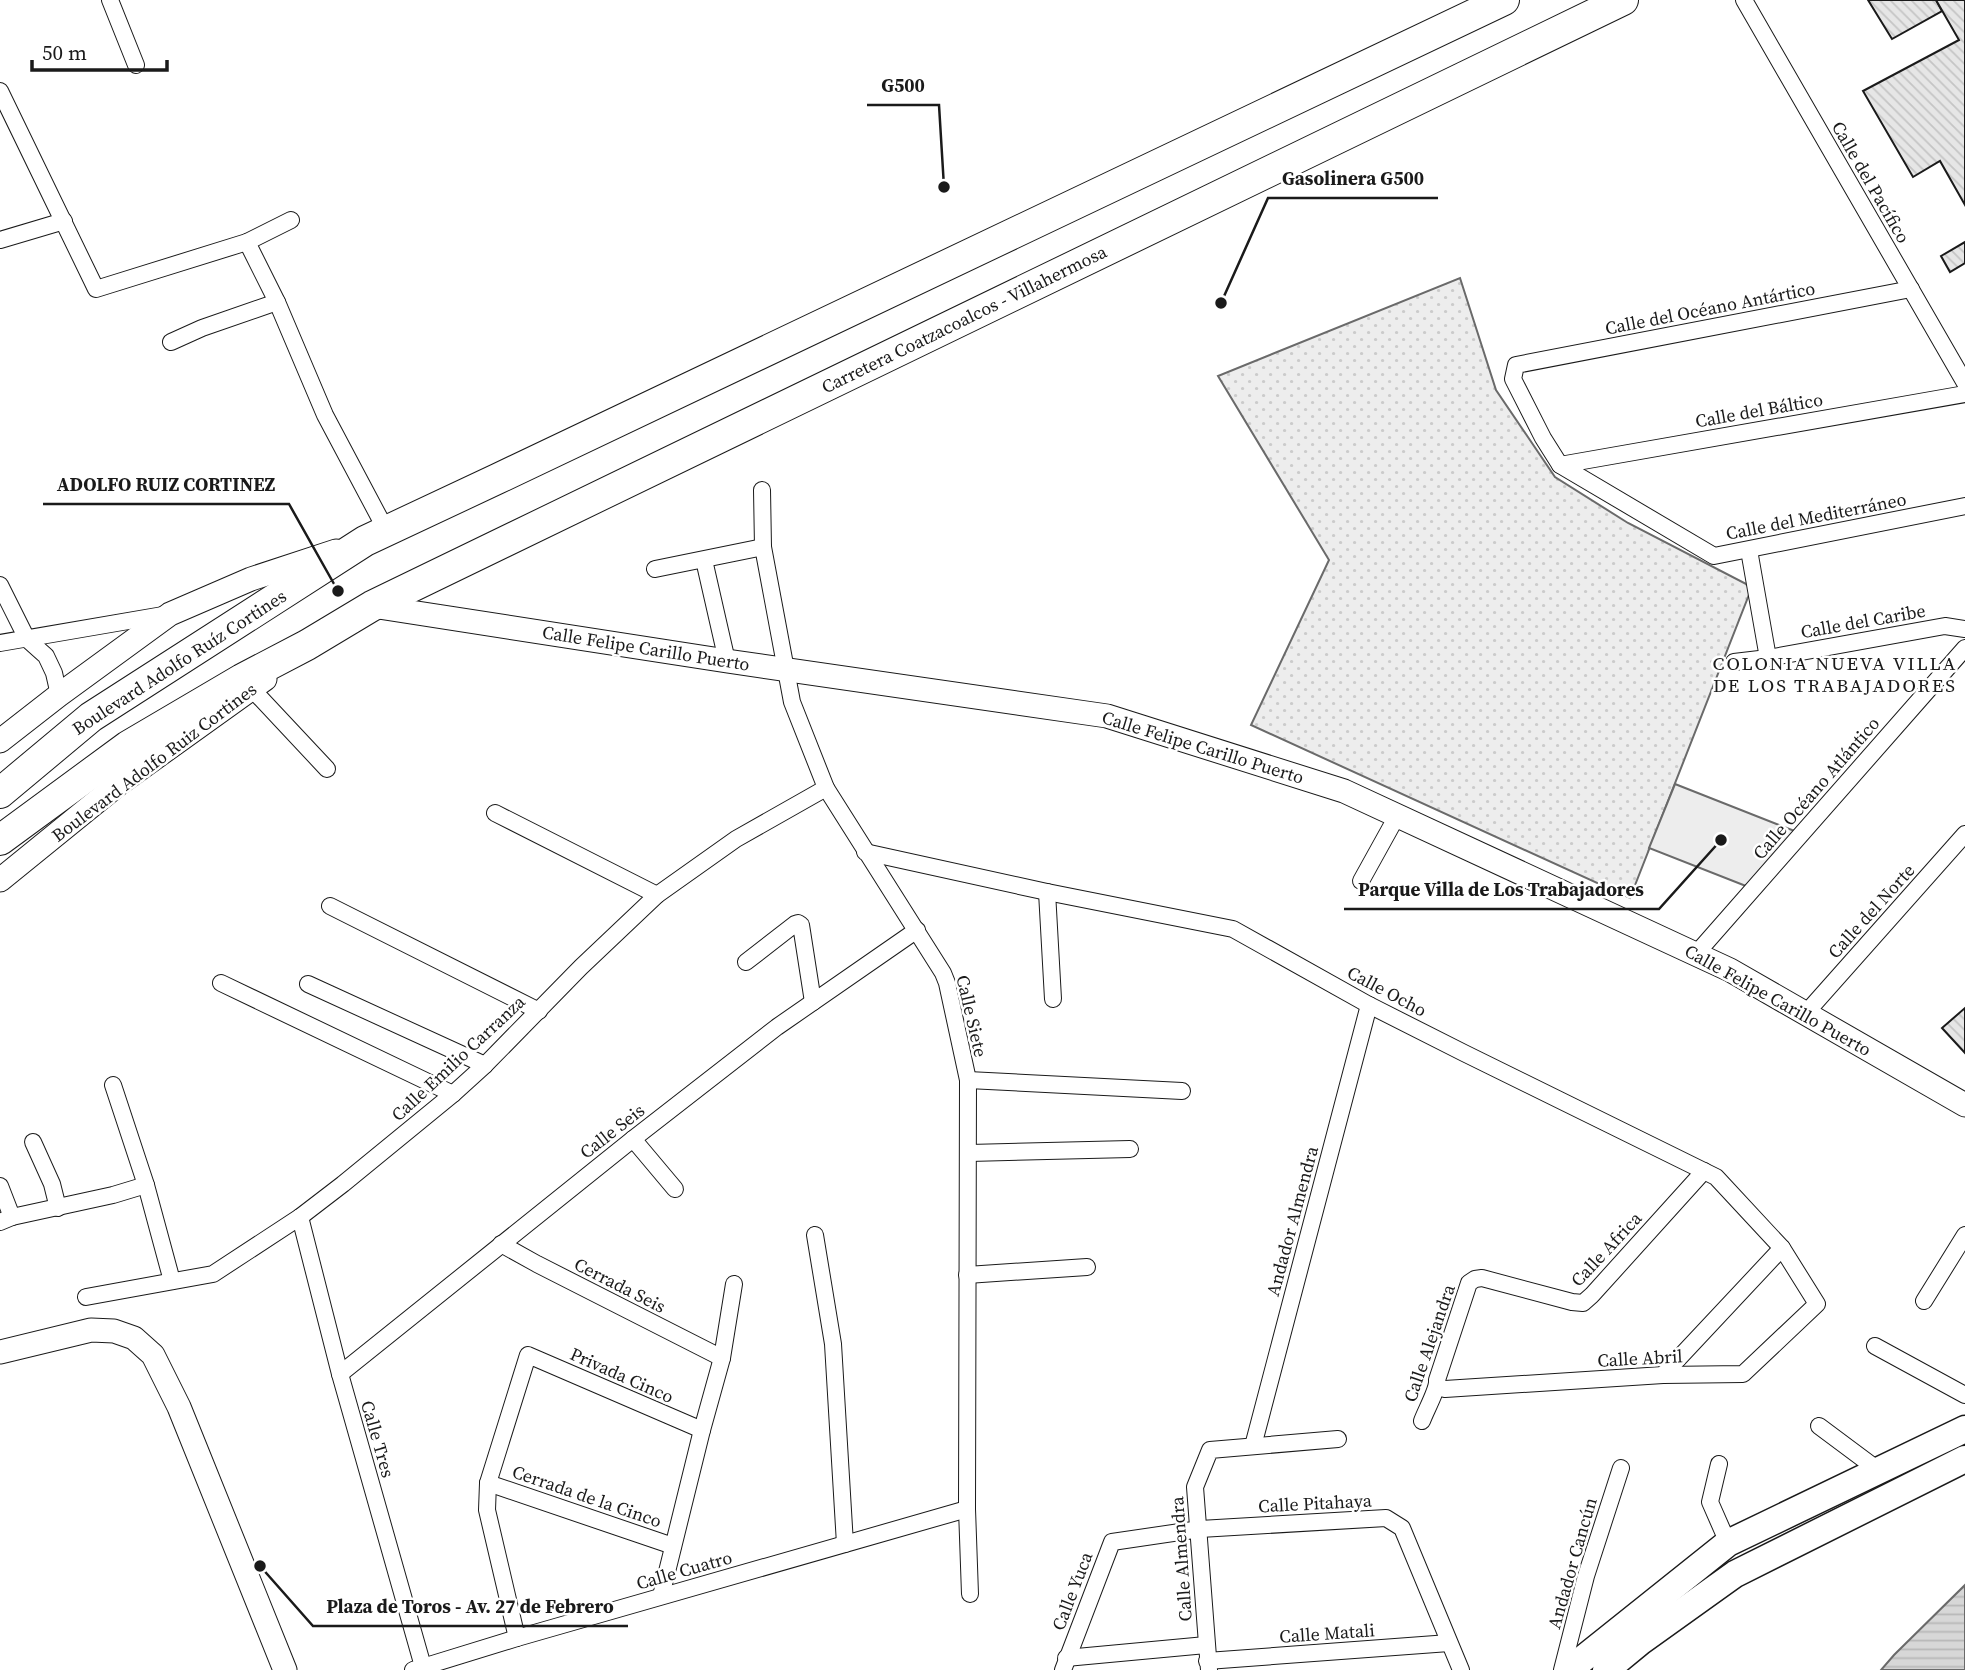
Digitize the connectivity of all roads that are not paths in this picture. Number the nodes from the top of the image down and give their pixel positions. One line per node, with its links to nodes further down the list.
1 (110, 0): 5 (street)
2 (1504, 0): 20 (highway)
3 (1623, 0): 26 (highway, Carretera Coatzacoalcos - Villahermosa)
4 (1744, 0): 11 (street, Calle del Pacífico)
5 (136, 65)
6 (0, 91): 7 (street)
7 (64, 220): 9 (street); 10 (street)
8 (291, 220): 10 (street)
9 (0, 240)
10 (247, 242): 12 (street)
11 (1911, 289): 14 (street, Calle del Océano Antártico); 15 (street, Calle del Pacífico)
12 (277, 302): 13 (street); 20 (street)
13 (171, 342)
14 (1516, 365): 17 (street, Calle del Mediterráneo)
15 (1965, 383)
16 (1965, 394): 17 (street, Calle del Báltico)
17 (1560, 465): 22 (street, Calle del Mediterráneo)
18 (762, 490): 21 (street, Calle Siete)
19 (1965, 506): 22 (street, Calle del Mediterráneo)
20 (376, 536): 27 (street); 42 (highway, Boulevard Adolfo Ruíz Cortines)
21 (762, 547): 23 (street); 36 (street, Calle Siete)
22 (1749, 550): 33 (street)
23 (704, 560): 24 (street); 34 (street)
24 (655, 569)
25 (0, 585): 29 (street)
26 (372, 606): 31 (highway, Carretera Coatzacoalcos - Villahermosa); 34 (street, Calle Felipe Carillo Puerto)
27 (170, 614): 29 (street); 38 (street)
28 (1965, 629): 33 (street, Calle del Caribe)
29 (27, 639): 30 (street); 38 (street)
30 (0, 643)
31 (307, 645): 37 (street, Boulevard Adolfo Ruiz Cortines); 46 (highway)
32 (1965, 648): 54 (street, Calle Océano Atlántico)
33 (1768, 658): 35 (street, Calle del Caribe)
34 (727, 661): 36 (street, Calle Felipe Carillo Puerto)
35 (1734, 662)
36 (786, 669): 41 (street, Calle Siete); 44 (street, Calle Felipe Carillo Puerto)
37 (251, 689): 40 (street); 48 (street, Boulevard Adolfo Ruiz Cortines)
38 (59, 695): 39 (street)
39 (0, 741)
40 (327, 769)
41 (826, 788): 47 (street, Calle Siete); 51 (street, Calle Emilio Carranza)
42 (0, 793)
43 (495, 813): 51 (street)
44 (1397, 816): 49 (street); 54 (street, Calle Felipe Carillo Puerto)
45 (1965, 834): 62 (street, Calle del Norte)
46 (0, 840)
47 (865, 852): 50 (street, Calle Ocho); 53 (street, Calle Siete)
48 (0, 880)
49 (1362, 881)
50 (1047, 892): 58 (street); 60 (street, Calle Ocho)
51 (657, 895): 61 (street, Calle Emilio Carranza)
52 (330, 906): 61 (street)
53 (916, 930): 59 (street, Calle Seis); 64 (street, Calle Siete)
54 (1696, 954): 62 (street, Calle Felipe Carillo Puerto)
55 (746, 962): 59 (street)
56 (221, 983): 67 (street)
57 (308, 984): 63 (street)
58 (1053, 999)
59 (813, 1002): 69 (street, Calle Seis)
60 (1369, 1005): 73 (street, Calle Ocho); 104 (street, Andador Almendra)
61 (539, 1011): 63 (street, Calle Emilio Carranza)
62 (1806, 1013): 68 (street, Calle Felipe Carillo Puerto)
63 (485, 1065): 67 (street, Calle Emilio Carranza)
64 (968, 1080): 66 (street); 72 (street, Calle Siete)
65 (113, 1085): 74 (street)
66 (1182, 1091)
67 (453, 1094): 78 (street, Calle Emilio Carranza)
68 (1965, 1105)
69 (632, 1139): 76 (street); 82 (street, Calle Seis)
70 (33, 1142): 77 (street)
71 (1130, 1149): 72 (street)
72 (969, 1153): 85 (street, Calle Siete)
73 (1703, 1171): 83 (street, Calle Ocho); 86 (street, Calle Africa)
74 (146, 1185): 77 (street); 87 (street)
75 (0, 1186): 79 (street)
76 (675, 1189)
77 (58, 1208): 79 (street)
78 (300, 1217): 87 (street, Calle Emilio Carranza); 95 (street, Calle Tres)
79 (6, 1219)
80 (1965, 1235): 90 (street)
81 (815, 1236): 113 (street)
82 (501, 1244): 94 (street, Cerrada Seis); 95 (street, Calle Seis)
83 (1782, 1248): 91 (street, Calle Ocho); 96 (street)
84 (1087, 1267): 85 (street)
85 (967, 1275): 110 (street, Calle Siete)
86 (1475, 1279): 97 (street, Calle Alejandra)
87 (172, 1281): 89 (street, Calle Emilio Carranza)
88 (734, 1284): 94 (street)
89 (86, 1297)
90 (1924, 1301)
91 (1816, 1304): 96 (street, Calle Abril)
92 (1875, 1346): 98 (street)
93 (0, 1352): 122 (street)
94 (722, 1358): 102 (street)
95 (340, 1374): 121 (street, Calle Tres)
96 (1663, 1375): 97 (street, Calle Abril)
97 (1437, 1387): 99 (street, Calle Alejandra)
98 (1965, 1395)
99 (1422, 1421)
100 (1819, 1426): 108 (street)
101 (1965, 1429): 108 (main road)
102 (702, 1430): 109 (street, Privada Cinco); 114 (street)
103 (1338, 1439): 104 (street, Calle Almendra)
104 (1253, 1446): 111 (street, Calle Almendra)
105 (1965, 1459): 126 (main road)
106 (1718, 1464): 112 (street)
107 (1621, 1468): 124 (street, Andador Cancún)
108 (1878, 1470): 112 (main road)
109 (488, 1483): 114 (street, Cerrada de la Cinco); 117 (street)
110 (967, 1508): 113 (street, Calle Cuatro); 115 (street, Calle Siete)
111 (1200, 1528): 118 (street, Calle Pitahaya); 119 (street, Calle Almendra); 120 (street, Calle Yuca)
112 (1728, 1543): 125 (main road)
113 (845, 1544): 116 (street, Calle Cuatro)
114 (673, 1546): 116 (street)
115 (971, 1594)
116 (661, 1597): 117 (street, Calle Cuatro)
117 (517, 1638): 121 (street, Calle Cuatro)
118 (1449, 1643): 119 (street, Calle Matali); 123 (street, Calle Pitahaya)
119 (1207, 1659): 120 (street, Calle Matali)
120 (1064, 1664)
121 (420, 1669)
122 (285, 1670)
123 (1461, 1670)
124 (1562, 1670)
125 (1569, 1670)
126 (1606, 1670)

